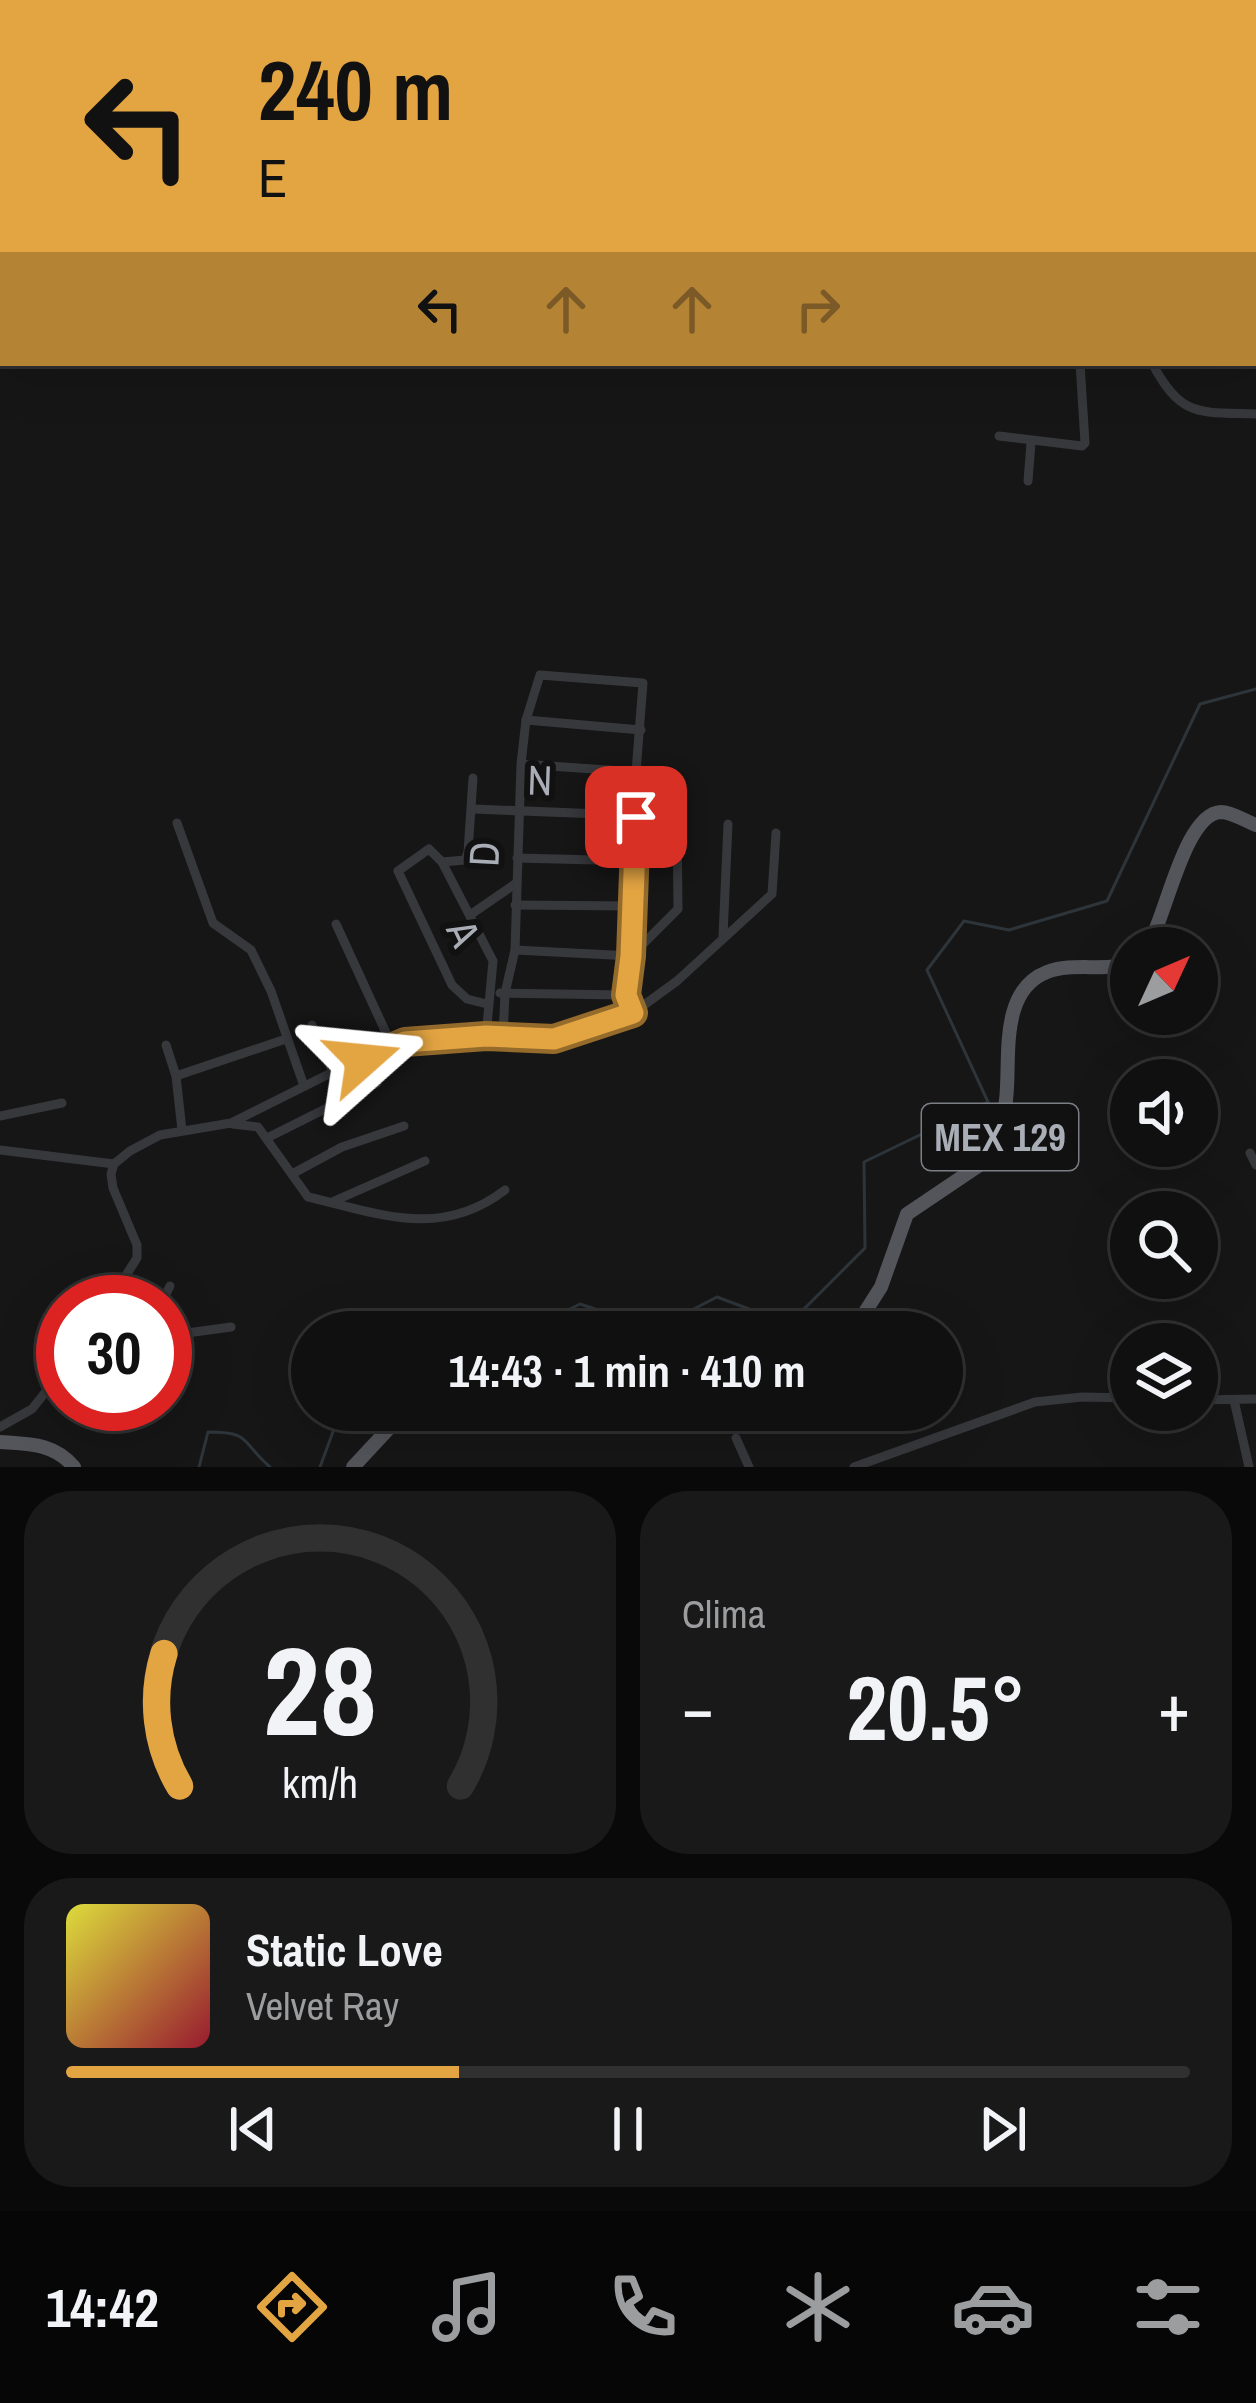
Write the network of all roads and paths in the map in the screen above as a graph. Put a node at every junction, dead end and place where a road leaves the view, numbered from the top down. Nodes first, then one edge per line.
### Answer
1 (1080, 366) edge
2 (1154, 366) edge
3 (1256, 414) edge
4 (999, 436) dead end
5 (1031, 443) junction
6 (1028, 481) dead end
7 (526, 720) junction
8 (641, 730) junction
9 (521, 764) junction
10 (473, 778) dead end
11 (473, 809) junction
12 (519, 812) junction
13 (636, 817) junction
14 (177, 823) dead end
15 (728, 824) dead end
16 (1256, 825) edge
17 (776, 833) dead end
18 (517, 858) junction
19 (635, 861) junction
20 (442, 862) junction
21 (515, 884) junction
22 (515, 905) junction
23 (633, 906) junction
24 (470, 916) junction
25 (336, 924) dead end
26 (1160, 927) edge
27 (723, 936) junction
28 (514, 950) junction
29 (631, 956) junction
30 (1110, 969) edge
31 (489, 991) junction
32 (505, 993) junction
33 (626, 995) junction
34 (488, 1004) junction
35 (633, 1013) junction
36 (313, 1025) dead end
37 (486, 1036) junction
38 (503, 1037) junction
39 (286, 1040) junction
40 (166, 1045) dead end
41 (393, 1048) junction
42 (334, 1072) junction
43 (176, 1076) junction
44 (377, 1083) dead end
45 (304, 1086) junction
46 (62, 1103) dead end
47 (0, 1116) edge
48 (231, 1124) junction
49 (404, 1126) dead end
50 (182, 1130) junction
51 (267, 1138) junction
52 (0, 1150) edge
53 (1250, 1153) dead end
54 (425, 1161) dead end
55 (114, 1164) junction
56 (1256, 1165) edge
57 (292, 1174) junction
58 (505, 1190) dead end
59 (332, 1202) junction
60 (127, 1275) edge
61 (865, 1311) edge
62 (231, 1327) dead end
63 (192, 1332) edge
64 (1110, 1398) edge
65 (1256, 1399) edge
66 (1218, 1400) edge
67 (1234, 1400) junction
68 (36, 1403) edge
69 (0, 1427) edge
70 (386, 1431) edge
71 (736, 1438) dead end
72 (0, 1442) edge
73 (74, 1467) edge
74 (353, 1467) edge
75 (748, 1467) edge
76 (854, 1467) edge
77 (1249, 1467) edge

1 - 5 street
2 - 3 street
4 - 5 street
5 - 6 street
7 - 8 street
7 - 8 street, D
7 - 9 street, D
8 - 9 street
9 - 12 street, D
10 - 11 street
11 - 12 street, N
11 - 20 street
12 - 13 street, N
12 - 18 street, D
13 - 19 street
13 - 29 street, N
14 - 39 street
15 - 27 street
16 - 26 main road
17 - 27 street
18 - 19 street
18 - 21 street, D
19 - 23 street
20 - 24 street
20 - 34 street, A
21 - 22 street, D
21 - 24 street
22 - 23 street
22 - 28 street, D
23 - 29 street
24 - 31 street
25 - 41 street
27 - 35 street
28 - 29 street
28 - 32 street, D
29 - 33 street
30 - 61 main road, MEX 129
31 - 32 street
31 - 34 street
32 - 33 street
32 - 38 street, D
33 - 35 street
34 - 37 street
35 - 38 street
36 - 42 street
37 - 38 street
37 - 41 street
39 - 43 street
39 - 45 street
40 - 43 street
41 - 42 street
42 - 45 street
43 - 50 street
44 - 51 street
45 - 48 street
46 - 47 street
48 - 50 street
48 - 51 street
49 - 57 street
50 - 55 street
51 - 57 street
52 - 55 street
53 - 56 street
54 - 59 street
55 - 60 street
57 - 59 street
58 - 59 street
62 - 63 street
64 - 76 street
65 - 67 street
66 - 67 street
67 - 77 street
68 - 69 street
70 - 74 main road
71 - 75 street
72 - 73 main road

